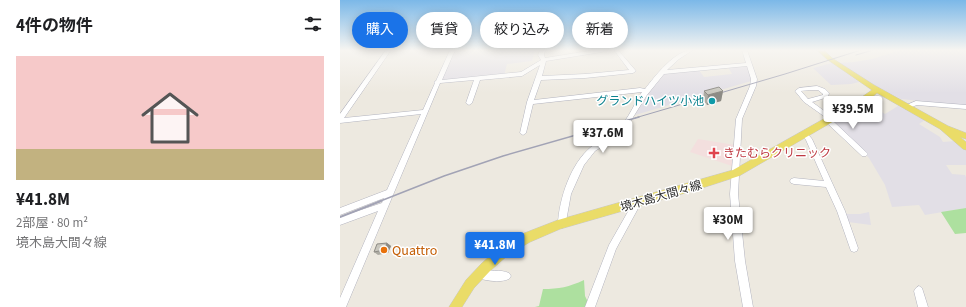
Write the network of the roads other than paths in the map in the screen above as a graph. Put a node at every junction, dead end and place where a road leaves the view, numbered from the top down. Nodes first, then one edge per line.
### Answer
1 (378, 64) edge
2 (446, 64) edge
3 (538, 64) edge
4 (543, 64) edge
5 (627, 64) edge
6 (671, 64) edge
7 (746, 64) edge
8 (750, 64) edge
9 (838, 64) edge
10 (664, 72) junction
11 (538, 78) junction
12 (477, 79) junction
13 (438, 82) junction
14 (877, 90) junction
15 (647, 91) junction
16 (807, 101) dead end
17 (530, 102) junction
18 (469, 103) dead end
19 (906, 107) junction
20 (966, 107) edge
21 (425, 112) junction
22 (340, 120) edge
23 (830, 120) junction
24 (943, 126) junction
25 (523, 132) dead end
26 (805, 135) junction
27 (966, 136) edge
28 (966, 147) edge
29 (864, 154) dead end
30 (736, 173) junction
31 (794, 181) dead end
32 (829, 184) junction
33 (389, 193) junction
34 (637, 203) junction
35 (384, 206) junction
36 (340, 212) edge
37 (340, 221) edge
38 (562, 224) junction
39 (854, 248) dead end
40 (479, 274) junction
41 (506, 276) dead end
42 (919, 291) dead end
43 (340, 307) edge
44 (455, 307) edge
45 (590, 307) edge
46 (748, 307) edge
47 (923, 307) edge

1 - 22 street
2 - 13 street
3 - 12 street
4 - 11 street
5 - 11 street
6 - 10 street
7 - 10 street
8 - 30 street
9 - 14 main road
10 - 15 street
11 - 17 street
12 - 13 street
12 - 18 street
13 - 21 street
14 - 19 main road
14 - 23 main road, 境木島大間々線
15 - 17 street
15 - 38 street
16 - 23 street
17 - 25 street
19 - 20 street
19 - 24 main road
21 - 22 street
21 - 33 street
23 - 26 main road, 境木島大間々線
23 - 29 street
24 - 27 main road
24 - 28 main road
26 - 30 main road, 境木島大間々線
26 - 32 street
30 - 34 main road, 境木島大間々線
30 - 46 street
31 - 32 street
32 - 39 street
33 - 35 street
33 - 36 street
34 - 38 main road, 境木島大間々線
34 - 45 street
35 - 37 street
35 - 43 street
38 - 40 main road, 境木島大間々線
40 - 41 street
40 - 44 main road, 境木島大間々線
42 - 47 street

